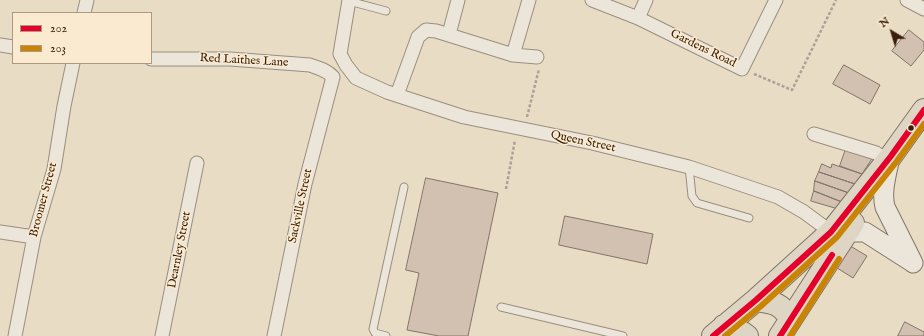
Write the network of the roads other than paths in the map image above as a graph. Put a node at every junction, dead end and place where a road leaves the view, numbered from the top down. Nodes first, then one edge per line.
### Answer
1 (87, 0) edge
2 (458, 0) edge
3 (529, 0) edge
4 (592, 0) edge
5 (646, 0) edge
6 (776, 0) edge
7 (907, 0) edge
8 (349, 1) edge
9 (924, 10) edge
10 (386, 11) dead end
11 (84, 12) edge
12 (638, 18) junction
13 (449, 34) junction
14 (0, 45) edge
15 (12, 48) edge
16 (513, 55) junction
17 (537, 57) road end
18 (152, 59) edge
19 (74, 64) edge
20 (333, 77) joint
21 (397, 95) junction
22 (924, 110) edge
23 (814, 134) dead end
24 (889, 158) junction
25 (197, 163) dead end
26 (689, 167) junction
27 (404, 187) dead end
28 (749, 218) dead end
29 (0, 232) edge
30 (839, 232) junction
31 (34, 237) junction
32 (919, 265) edge
33 (756, 300) junction
34 (501, 307) dead end
35 (785, 328) edge
36 (719, 331) edge
37 (15, 336) edge
38 (162, 336) edge
39 (274, 336) edge
40 (386, 336) edge
41 (623, 336) edge
42 (747, 336) edge

1 - 11 street
2 - 13 street
3 - 16 street
4 - 12 street, Gardens Road
5 - 12 street
6 - 12 street, Gardens Road
7 - 9 street
8 - 10 lane
8 - 21 street, Queen Street
13 - 16 street
13 - 21 street
14 - 15 street
16 - 17 street
18 - 20 street, Red Laithes Lane
19 - 31 street, Broomer Street
20 - 39 street, Sackville Street
21 - 26 street, Queen Street
22 - 24 highway
23 - 24 street
24 - 30 highway
24 - 32 street
25 - 38 street, Dearnley Street
26 - 28 lane
26 - 30 street, Queen Street
27 - 40 lane
29 - 31 street
30 - 32 street
30 - 33 highway
30 - 35 highway
31 - 37 street, Broomer Street
33 - 35 highway
33 - 36 highway
34 - 41 lane
36 - 42 highway

